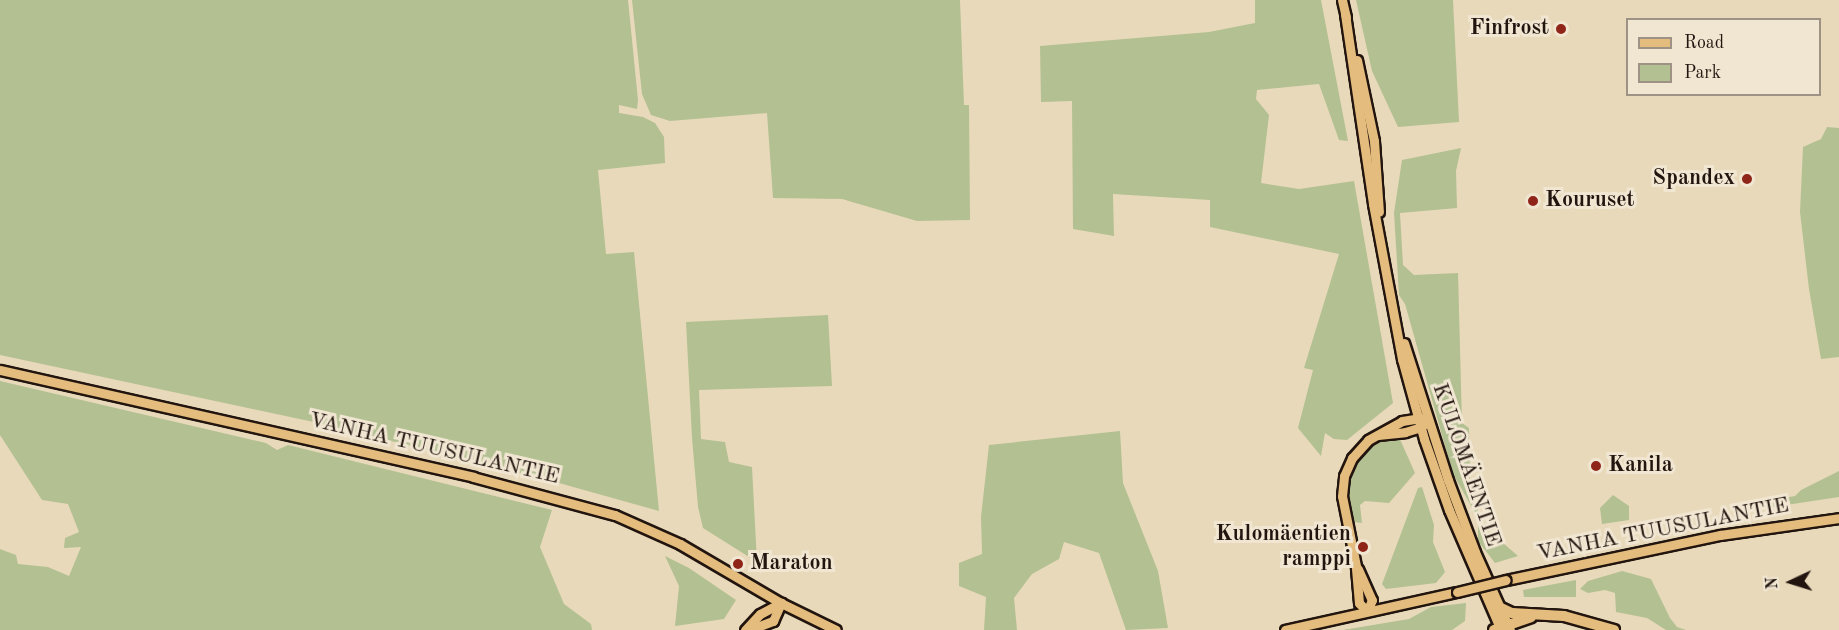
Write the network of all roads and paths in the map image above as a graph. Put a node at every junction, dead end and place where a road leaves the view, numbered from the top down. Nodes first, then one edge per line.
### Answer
1 (1342, 0) edge
2 (1393, 310) junction
3 (0, 370) edge
4 (1418, 417) junction
5 (1424, 423) junction
6 (1376, 435) junction
7 (1839, 518) edge
8 (782, 603) junction
9 (1499, 607) junction
10 (1367, 611) junction
11 (1538, 615) junction
12 (1502, 628) edge
13 (747, 630) edge
14 (836, 630) edge
15 (1285, 630) edge
16 (1614, 630) edge

1 - 2 main road, KULOMÄENTIE
2 - 4 main road, KULOMÄENTIE
2 - 5 main road, KULOMÄENTIE
3 - 8 main road, VANHA TUUSULANTIE
4 - 5 main road
4 - 6 main road
5 - 6 main road
5 - 9 main road, KULOMÄENTIE
5 - 12 main road, KULOMÄENTIE
6 - 10 main road
7 - 10 main road, VANHA TUUSULANTIE, bridge
8 - 13 main road
8 - 14 main road, VANHA TUUSULANTIE
9 - 11 highway
9 - 12 main road, KULOMÄENTIE
10 - 15 main road, VANHA TUUSULANTIE
11 - 12 highway
11 - 16 highway

